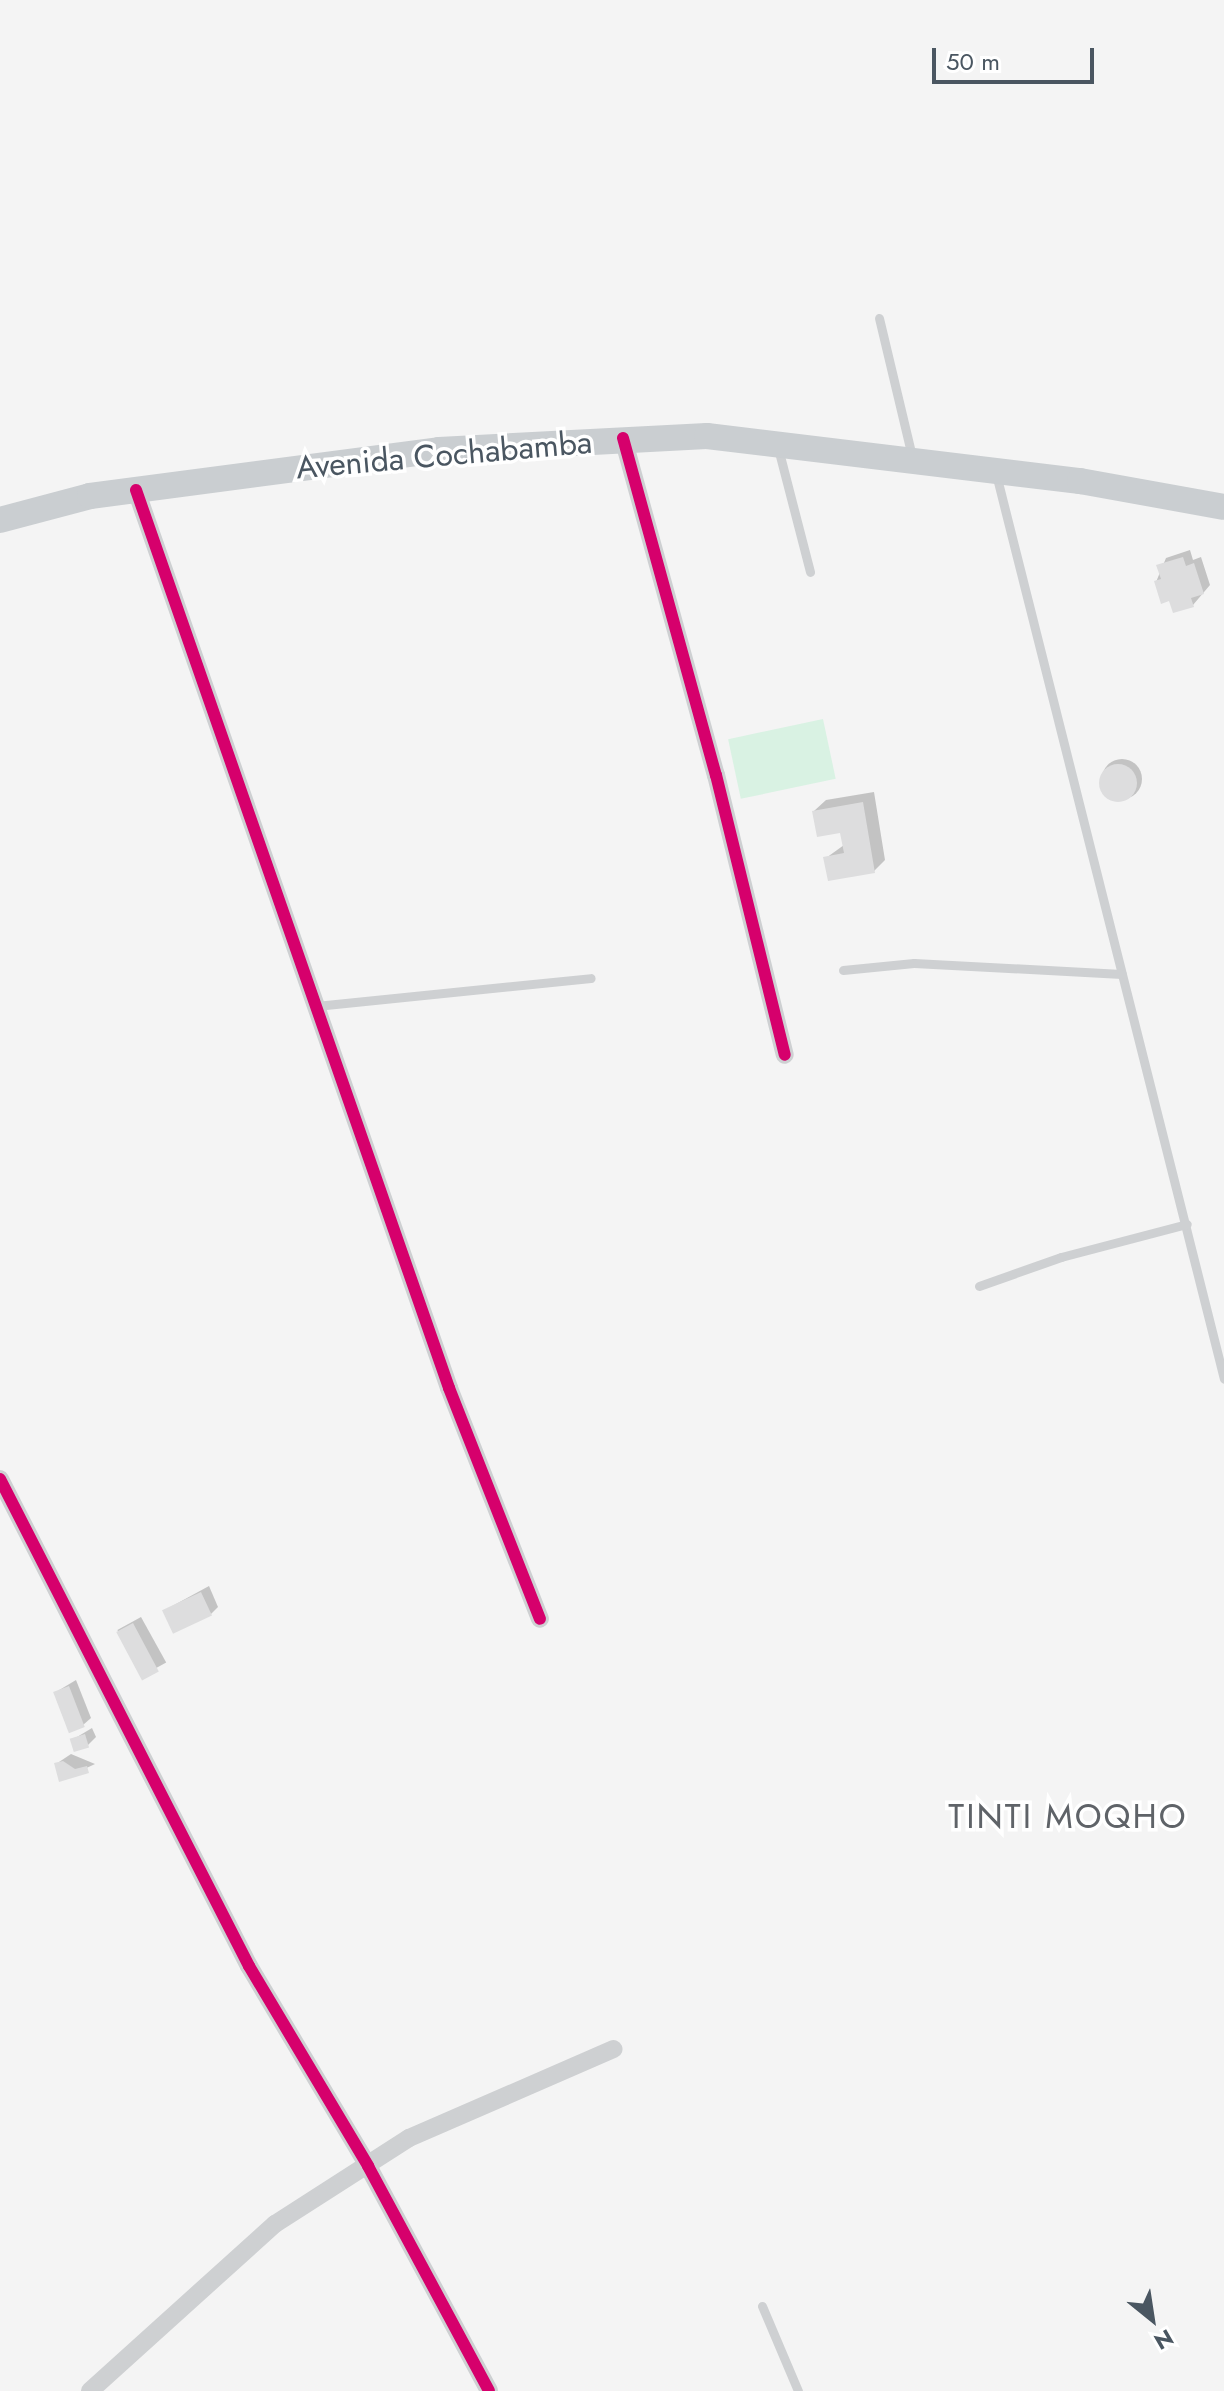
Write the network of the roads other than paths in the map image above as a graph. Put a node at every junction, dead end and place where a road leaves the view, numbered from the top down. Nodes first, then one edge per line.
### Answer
1 (879, 318) dead end
2 (623, 438) junction
3 (777, 445) junction
4 (913, 461) junction
5 (996, 474) junction
6 (136, 490) junction
7 (1224, 507) edge
8 (0, 520) edge
9 (810, 572) dead end
10 (843, 970) dead end
11 (1122, 974) junction
12 (591, 978) dead end
13 (314, 1006) junction
14 (785, 1055) dead end
15 (1187, 1224) junction
16 (979, 1286) dead end
17 (1224, 1379) edge
18 (0, 1479) edge
19 (540, 1619) dead end
20 (614, 2049) dead end
21 (368, 2166) junction
22 (762, 2306) dead end
23 (90, 2391) edge
24 (489, 2391) edge
25 (798, 2391) edge

1 - 4 lane
2 - 3 main road, Avenida Cochabamba
2 - 6 main road, Avenida Cochabamba
2 - 14 street
3 - 4 main road, Avenida Cochabamba
3 - 9 lane
4 - 5 main road, Avenida Cochabamba
5 - 7 main road, Avenida Cochabamba
5 - 11 lane
6 - 8 main road, Avenida Cochabamba
6 - 13 street
10 - 11 lane
11 - 15 lane
12 - 13 lane
13 - 19 street
15 - 16 lane
15 - 17 lane
18 - 21 street
20 - 21 street
21 - 23 street
21 - 24 street
22 - 25 lane

